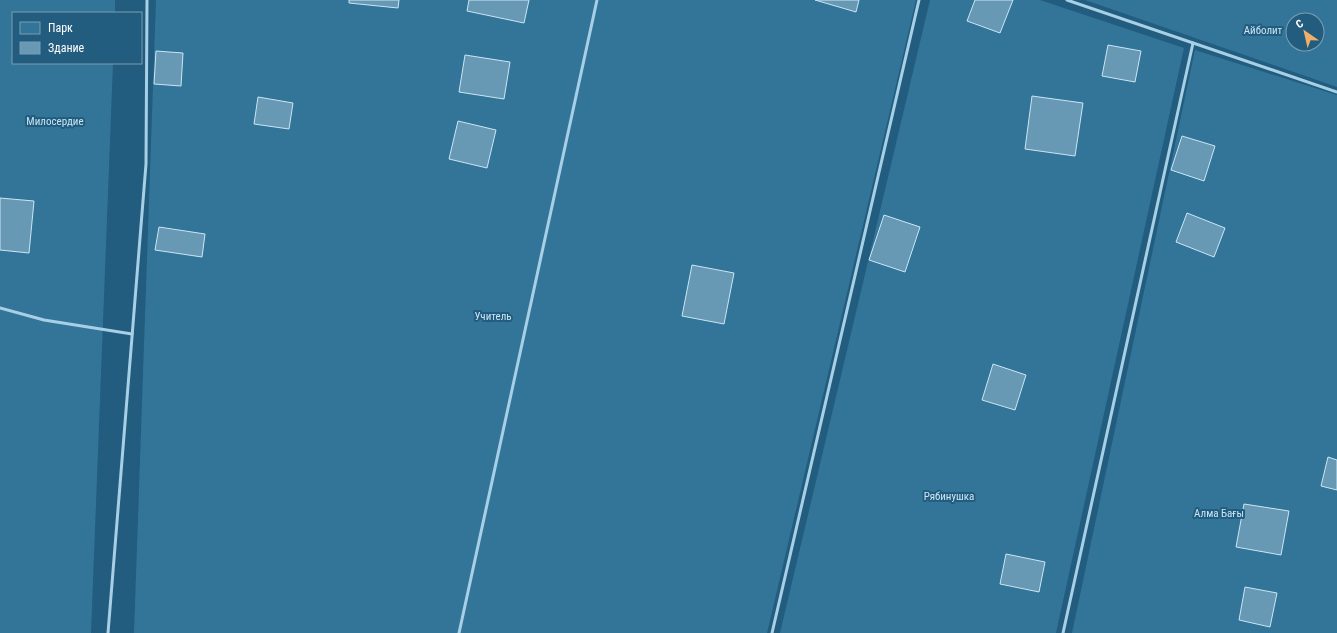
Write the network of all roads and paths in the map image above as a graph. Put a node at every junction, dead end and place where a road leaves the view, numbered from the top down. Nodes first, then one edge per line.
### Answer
1 (147, 0) edge
2 (597, 0) edge
3 (919, 0) edge
4 (1067, 0) edge
5 (1193, 43) junction
6 (1337, 92) edge
7 (0, 308) edge
8 (132, 334) junction
9 (108, 633) edge
10 (459, 633) edge
11 (772, 633) edge
12 (1063, 633) edge

1 - 8 lane
2 - 10 lane
3 - 11 lane
4 - 5 lane
5 - 6 lane
5 - 12 lane
7 - 8 lane
8 - 9 lane

